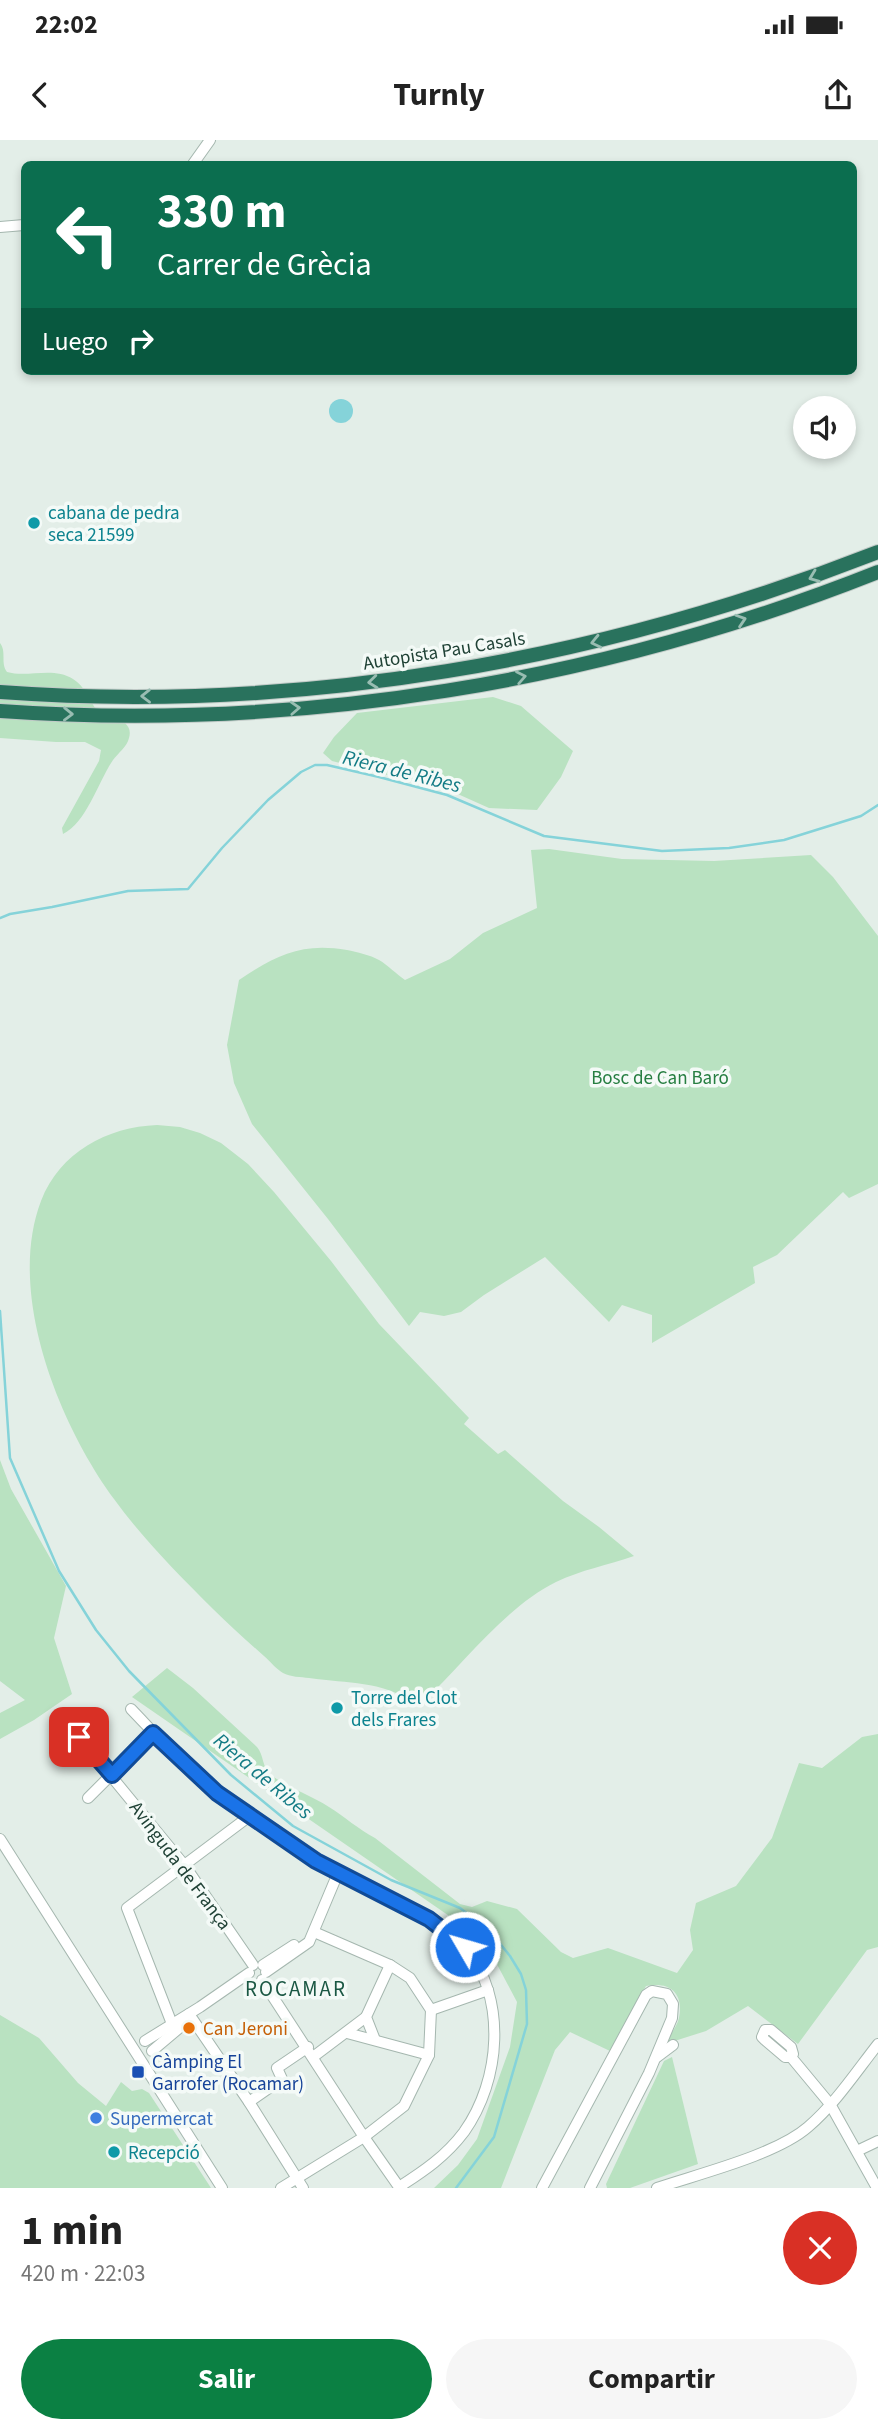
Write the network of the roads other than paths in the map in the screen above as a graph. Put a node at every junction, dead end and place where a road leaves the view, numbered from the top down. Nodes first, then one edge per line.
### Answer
1 (210, 140) edge
2 (195, 161) edge
3 (21, 225) edge
4 (0, 227) edge
5 (878, 552) edge
6 (878, 572) edge
7 (0, 692) edge
8 (0, 711) edge
9 (131, 1709) dead end
10 (153, 1733) junction
11 (79, 1737) dead end
12 (112, 1775) junction
13 (88, 1798) dead end
14 (251, 1815) junction
15 (0, 1839) edge
16 (186, 1866) junction
17 (338, 1872) junction
18 (314, 1932) junction
19 (390, 1965) junction
20 (258, 1972) junction
21 (488, 1990) junction
22 (431, 2010) junction
23 (190, 2016) junction
24 (366, 2017) junction
25 (172, 2024) junction
26 (347, 2033) junction
27 (128, 2040) junction
28 (375, 2040) junction
29 (145, 2041) junction
30 (878, 2044) edge
31 (673, 2045) dead end
32 (152, 2051) junction
33 (311, 2052) junction
34 (429, 2055) junction
35 (791, 2057) dead end
36 (655, 2059) junction
37 (147, 2067) junction
38 (249, 2102) junction
39 (830, 2104) junction
40 (364, 2137) junction
41 (878, 2141) edge
42 (857, 2151) junction
43 (598, 2174) junction
44 (300, 2183) edge
45 (399, 2187) edge
46 (222, 2188) edge
47 (281, 2188) edge
48 (542, 2188) edge
49 (590, 2188) edge
50 (600, 2188) edge
51 (657, 2188) edge
52 (877, 2188) edge

1 - 2 street
3 - 4 street
5 -> 7 highway, Autopista Pau Casals
8 -> 6 highway, Autopista Pau Casals
9 - 10 street
10 - 12 street
10 - 14 street
11 - 12 street, Avinguda de França
12 - 13 street
12 - 16 street, Avinguda de França
14 - 16 street
14 - 17 street
15 - 27 street
16 - 20 street, Avinguda de França
16 - 25 street
17 - 18 street
17 - 21 street
18 - 19 street
18 - 20 street
19 - 22 street
19 - 24 street
20 - 23 street
20 - 33 street, Avinguda de França
21 - 22 street
21 - 45 street
22 - 34 street
23 - 25 street
23 - 32 street
23 - 38 street
24 - 26 street
24 - 28 street
25 - 29 street
26 - 28 street
26 - 33 street
27 - 29 street
27 - 37 street
28 - 34 street
29 - 32 street
30 - 39 street
31 - 36 street
32 - 37 street
33 - 38 street
33 - 40 street, Avinguda de França
34 - 40 street
35 - 39 street
36 - 43 street
36 - 48 street
37 - 46 street
38 - 44 street
39 - 42 street
39 - 51 street
40 - 44 street
40 - 45 street, Avinguda de França
41 - 42 street
42 - 52 street
43 - 49 street
43 - 50 street
44 - 47 street

